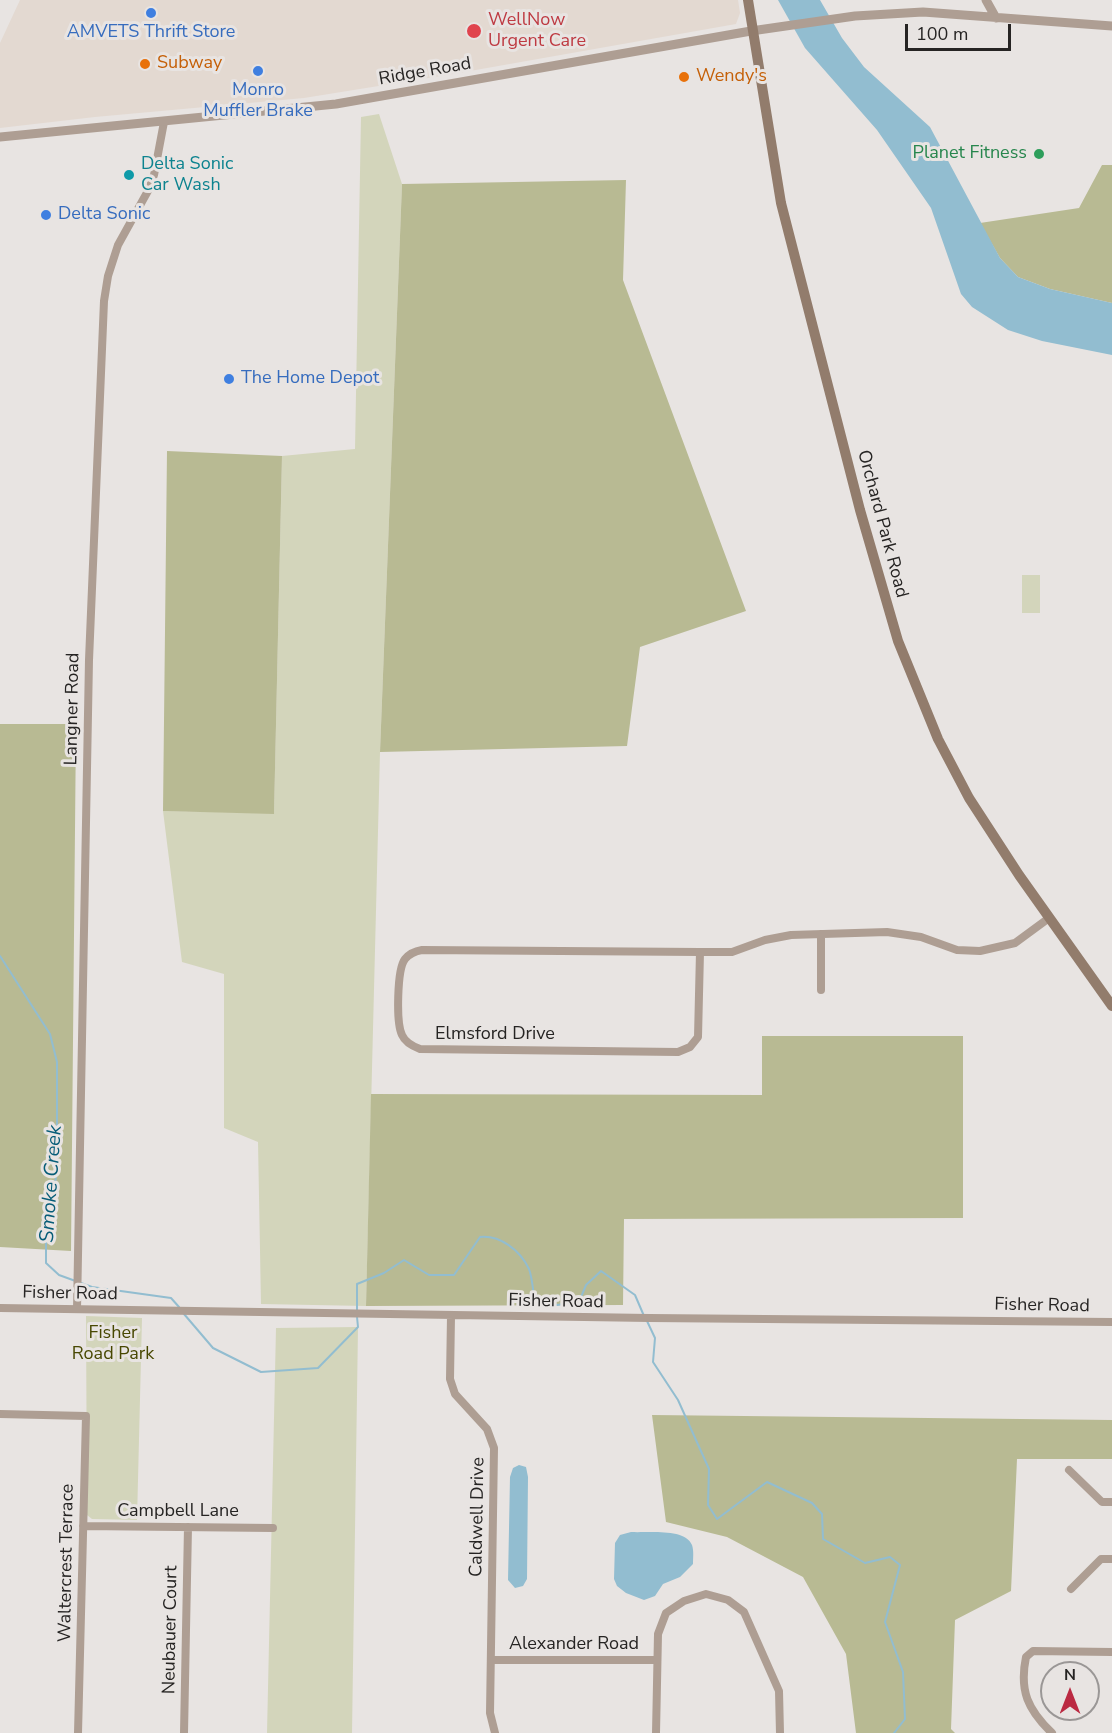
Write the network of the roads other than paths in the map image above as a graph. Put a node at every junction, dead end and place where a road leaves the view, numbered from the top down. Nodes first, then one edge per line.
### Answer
1 (748, 0) edge
2 (986, 0) edge
3 (996, 18) junction
4 (1112, 26) edge
5 (754, 31) junction
6 (164, 122) junction
7 (0, 137) edge
8 (1049, 918) junction
9 (821, 934) junction
10 (700, 952) junction
11 (821, 990) dead end
12 (1112, 1006) edge
13 (0, 1308) edge
14 (78, 1309) junction
15 (451, 1316) junction
16 (1112, 1322) edge
17 (0, 1414) edge
18 (1069, 1470) dead end
19 (1112, 1502) edge
20 (83, 1526) junction
21 (188, 1527) junction
22 (273, 1528) dead end
23 (1112, 1559) edge
24 (1071, 1589) dead end
25 (1112, 1652) edge
26 (492, 1660) junction
27 (657, 1660) junction
28 (78, 1733) edge
29 (184, 1733) edge
30 (495, 1733) edge
31 (656, 1733) edge
32 (780, 1733) edge
33 (1052, 1733) edge

1 - 5 main road, Orchard Park Road
2 - 3 street
3 - 4 street, Ridge Road
3 - 5 street, Ridge Road
5 - 6 street, Ridge Road
5 - 8 main road, Orchard Park Road
6 - 7 street, Ridge Road
6 - 14 street, Langner Road
8 - 9 street, Elmsford Drive
8 - 12 main road, Orchard Park Road
9 - 10 street, Elmsford Drive
9 - 11 street
10 - 10 street, Elmsford Drive
13 - 14 street, Fisher Road
14 - 15 street, Fisher Road
15 - 16 street, Fisher Road
15 - 26 street, Caldwell Drive
17 - 20 street, Waltercrest Terrace
18 - 19 street
20 - 21 street, Campbell Lane
20 - 28 street, Waltercrest Terrace
21 - 22 street, Campbell Lane
21 - 29 street, Neubauer Court
23 - 24 street
25 - 33 street
26 - 27 street, Alexander Road
26 - 30 street, Caldwell Drive
27 - 31 street
27 - 32 street

